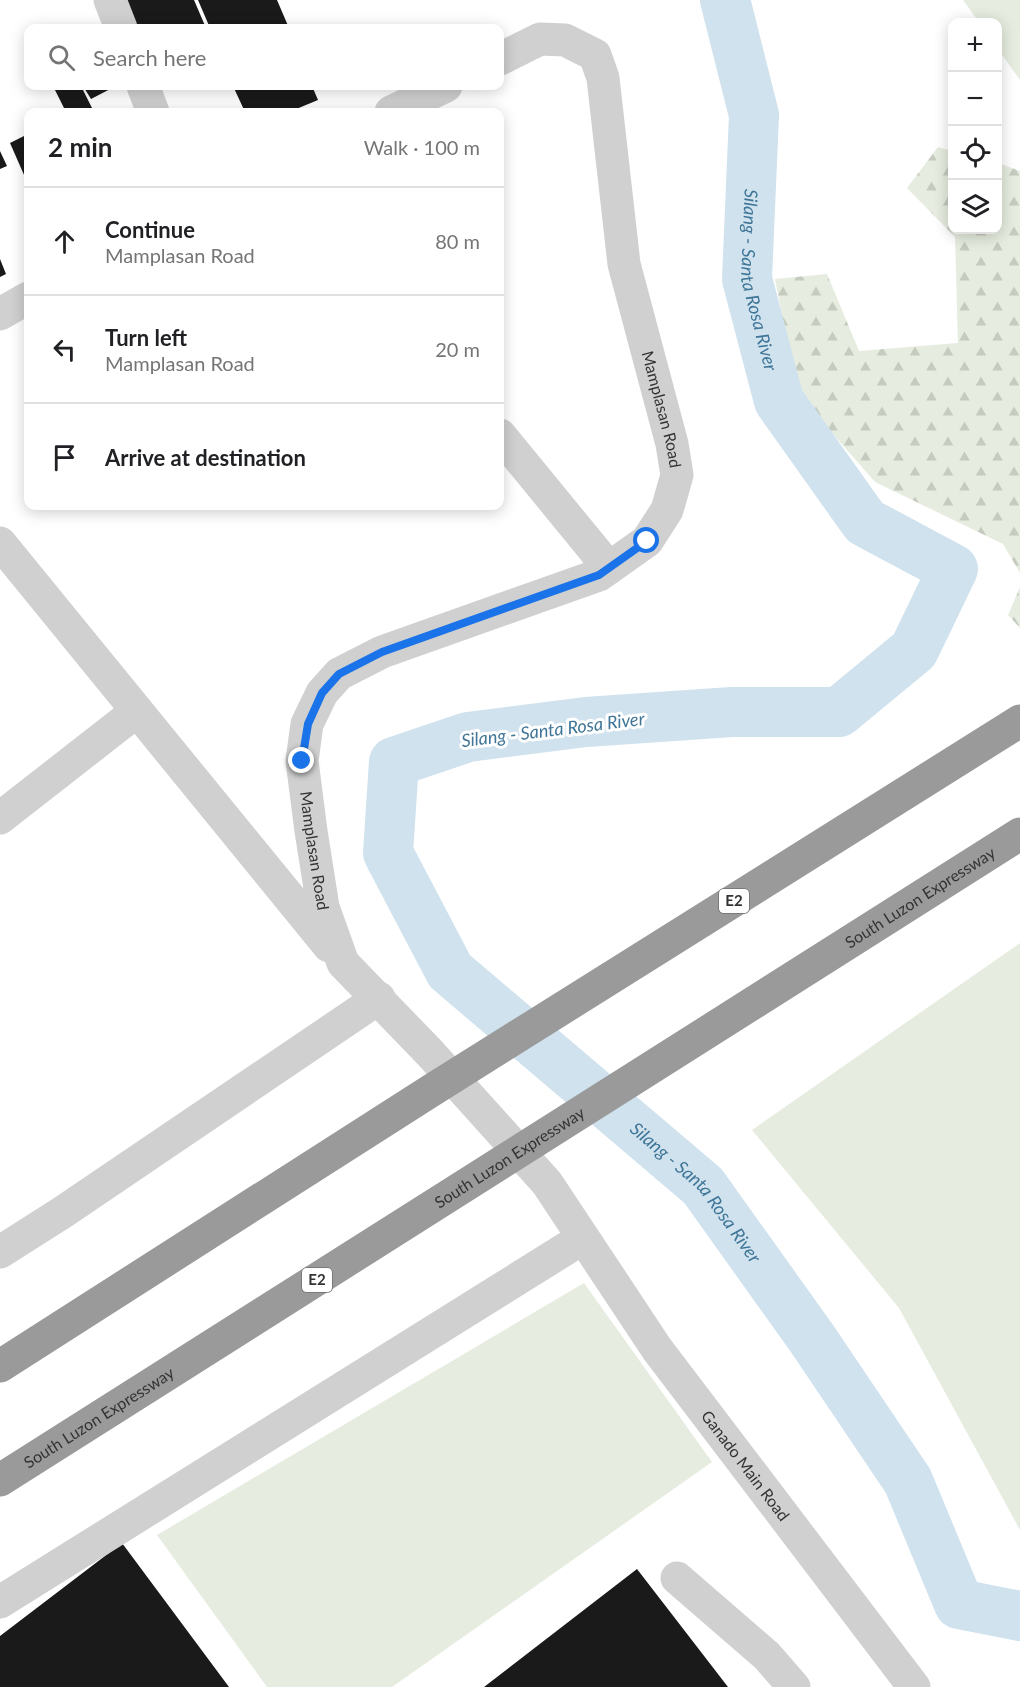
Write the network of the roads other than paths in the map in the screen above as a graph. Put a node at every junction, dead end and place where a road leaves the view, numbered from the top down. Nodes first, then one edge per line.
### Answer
1 (110, 0) edge
2 (119, 24) edge
3 (504, 57) edge
4 (145, 90) edge
5 (438, 90) edge
6 (151, 108) edge
7 (399, 108) edge
8 (24, 300) edge
9 (0, 314) edge
10 (504, 440) edge
11 (0, 543) edge
12 (609, 568) junction
13 (137, 711) junction
14 (1020, 721) edge
15 (0, 818) edge
16 (1020, 834) edge
17 (343, 963) junction
18 (379, 999) junction
19 (583, 1238) junction
20 (0, 1252) edge
21 (0, 1366) edge
22 (0, 1480) edge
23 (677, 1578) dead end
24 (0, 1602) edge
25 (794, 1687) edge
26 (914, 1687) edge

1 - 2 street
3 - 12 street, Mamplasan Road
4 - 6 street
5 - 7 street
8 - 9 street
10 - 12 street
11 - 13 street
12 - 17 street, Mamplasan Road
13 - 15 street
13 - 17 street
14 - 21 highway, E2
16 - 22 highway, South Luzon Expressway / E2
17 - 18 street, Mamplasan Road
18 - 19 street, Mamplasan Road
18 - 20 street
19 - 24 street
19 - 26 street, Ganado Main Road
23 - 25 street

